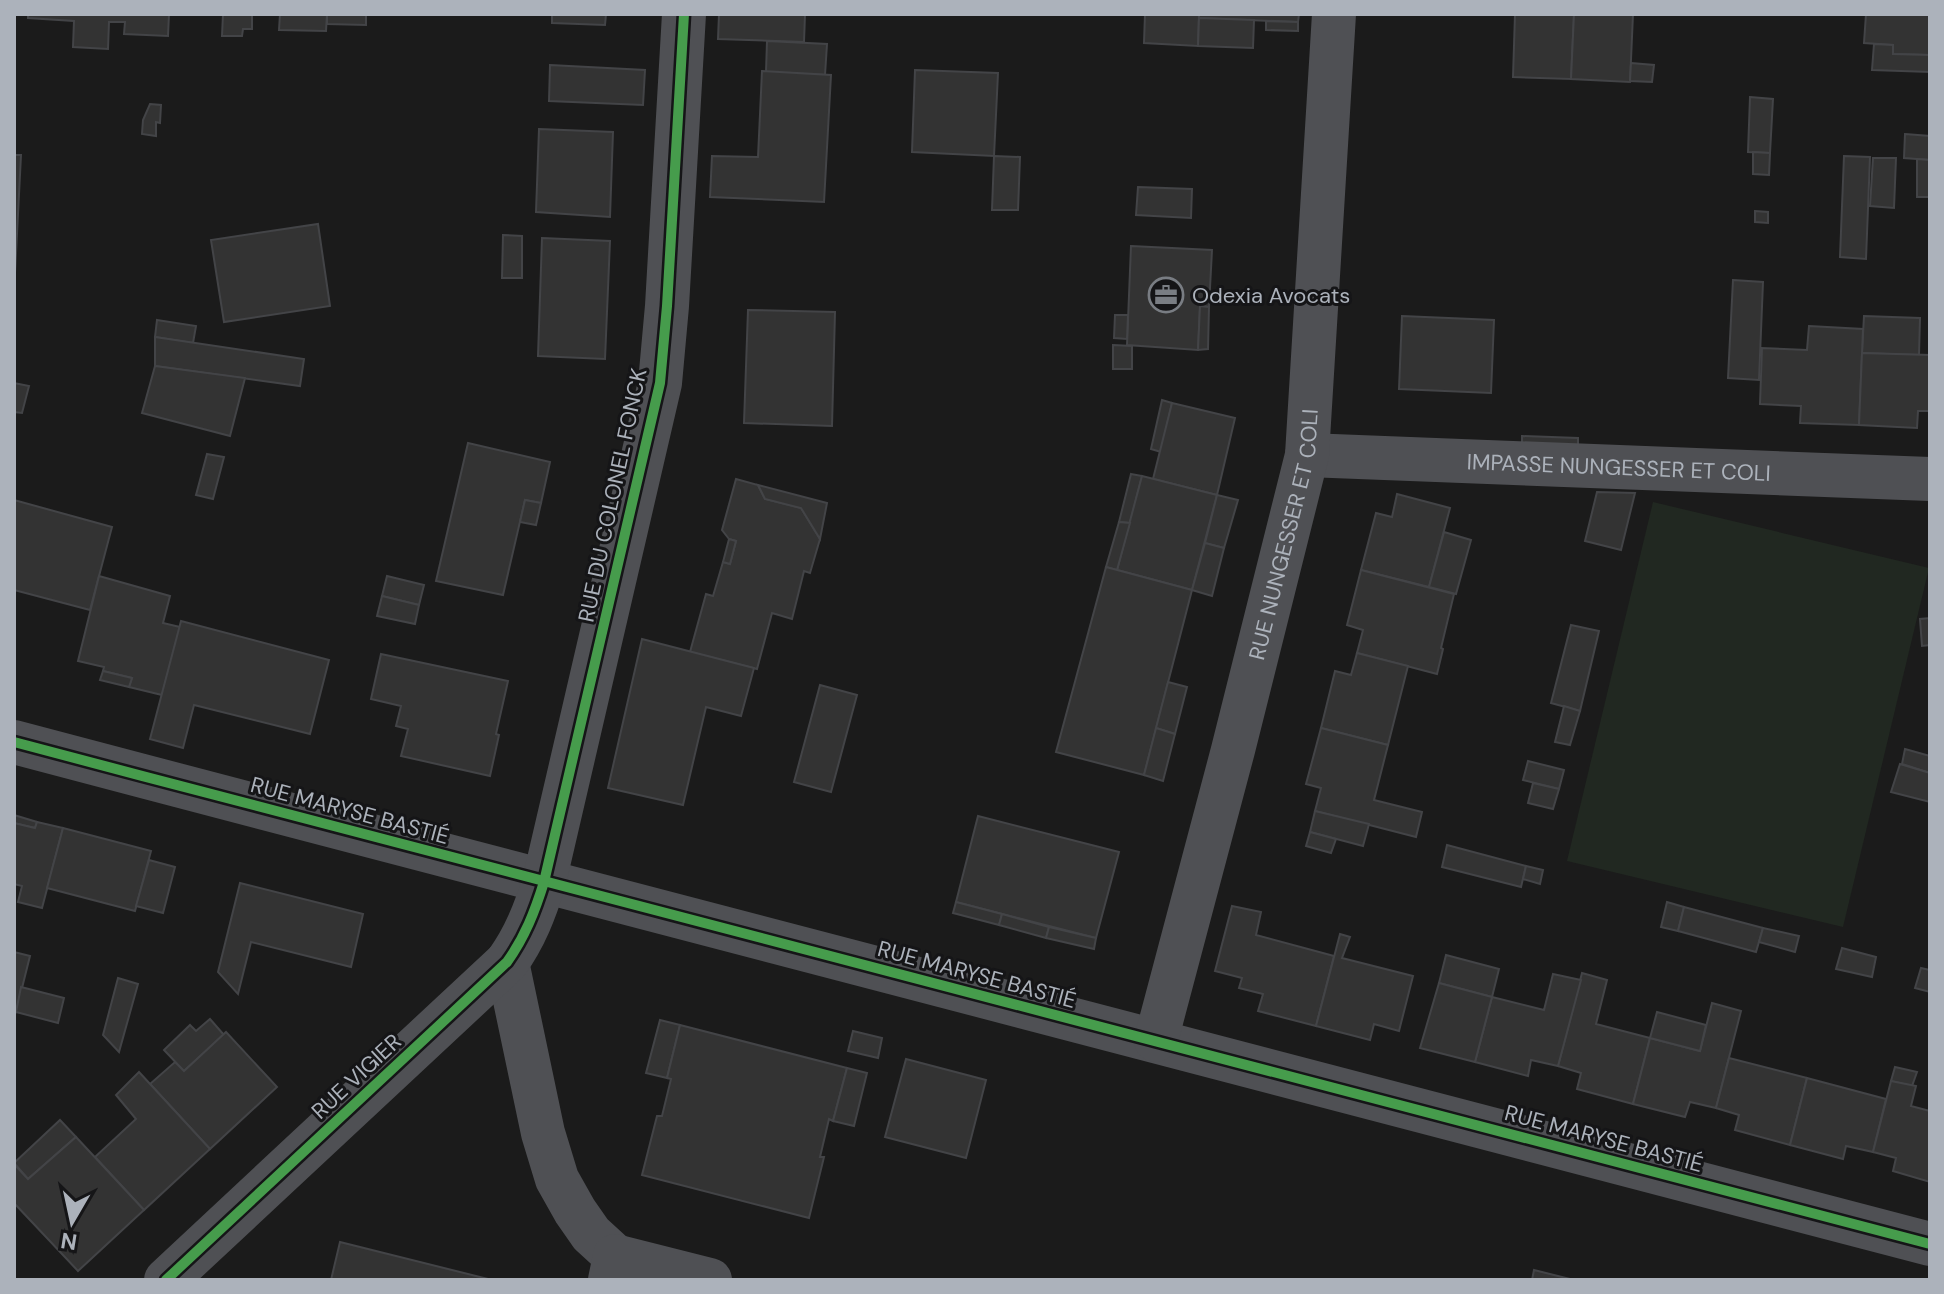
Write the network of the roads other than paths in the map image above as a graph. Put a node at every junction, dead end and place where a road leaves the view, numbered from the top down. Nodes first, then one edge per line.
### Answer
1 (684, 14) edge
2 (1334, 14) edge
3 (1307, 455) junction
4 (1930, 479) edge
5 (14, 742) edge
6 (544, 882) junction
7 (507, 962) junction
8 (1156, 1040) junction
9 (1930, 1244) edge
10 (613, 1268) edge
11 (166, 1280) edge
12 (710, 1280) edge

1 - 6 street, RUE DU COLONEL FONCK
2 - 3 street, RUE NUNGESSER ET COLI
3 - 4 street, IMPASSE NUNGESSER ET COLI
3 - 8 street, RUE NUNGESSER ET COLI
5 - 6 street, RUE MARYSE BASTIÉ
6 - 7 street, RUE VIGIER
6 - 8 street, RUE MARYSE BASTIÉ
7 - 10 street
7 - 11 street, RUE VIGIER
8 - 9 street, RUE MARYSE BASTIÉ
10 - 12 street

